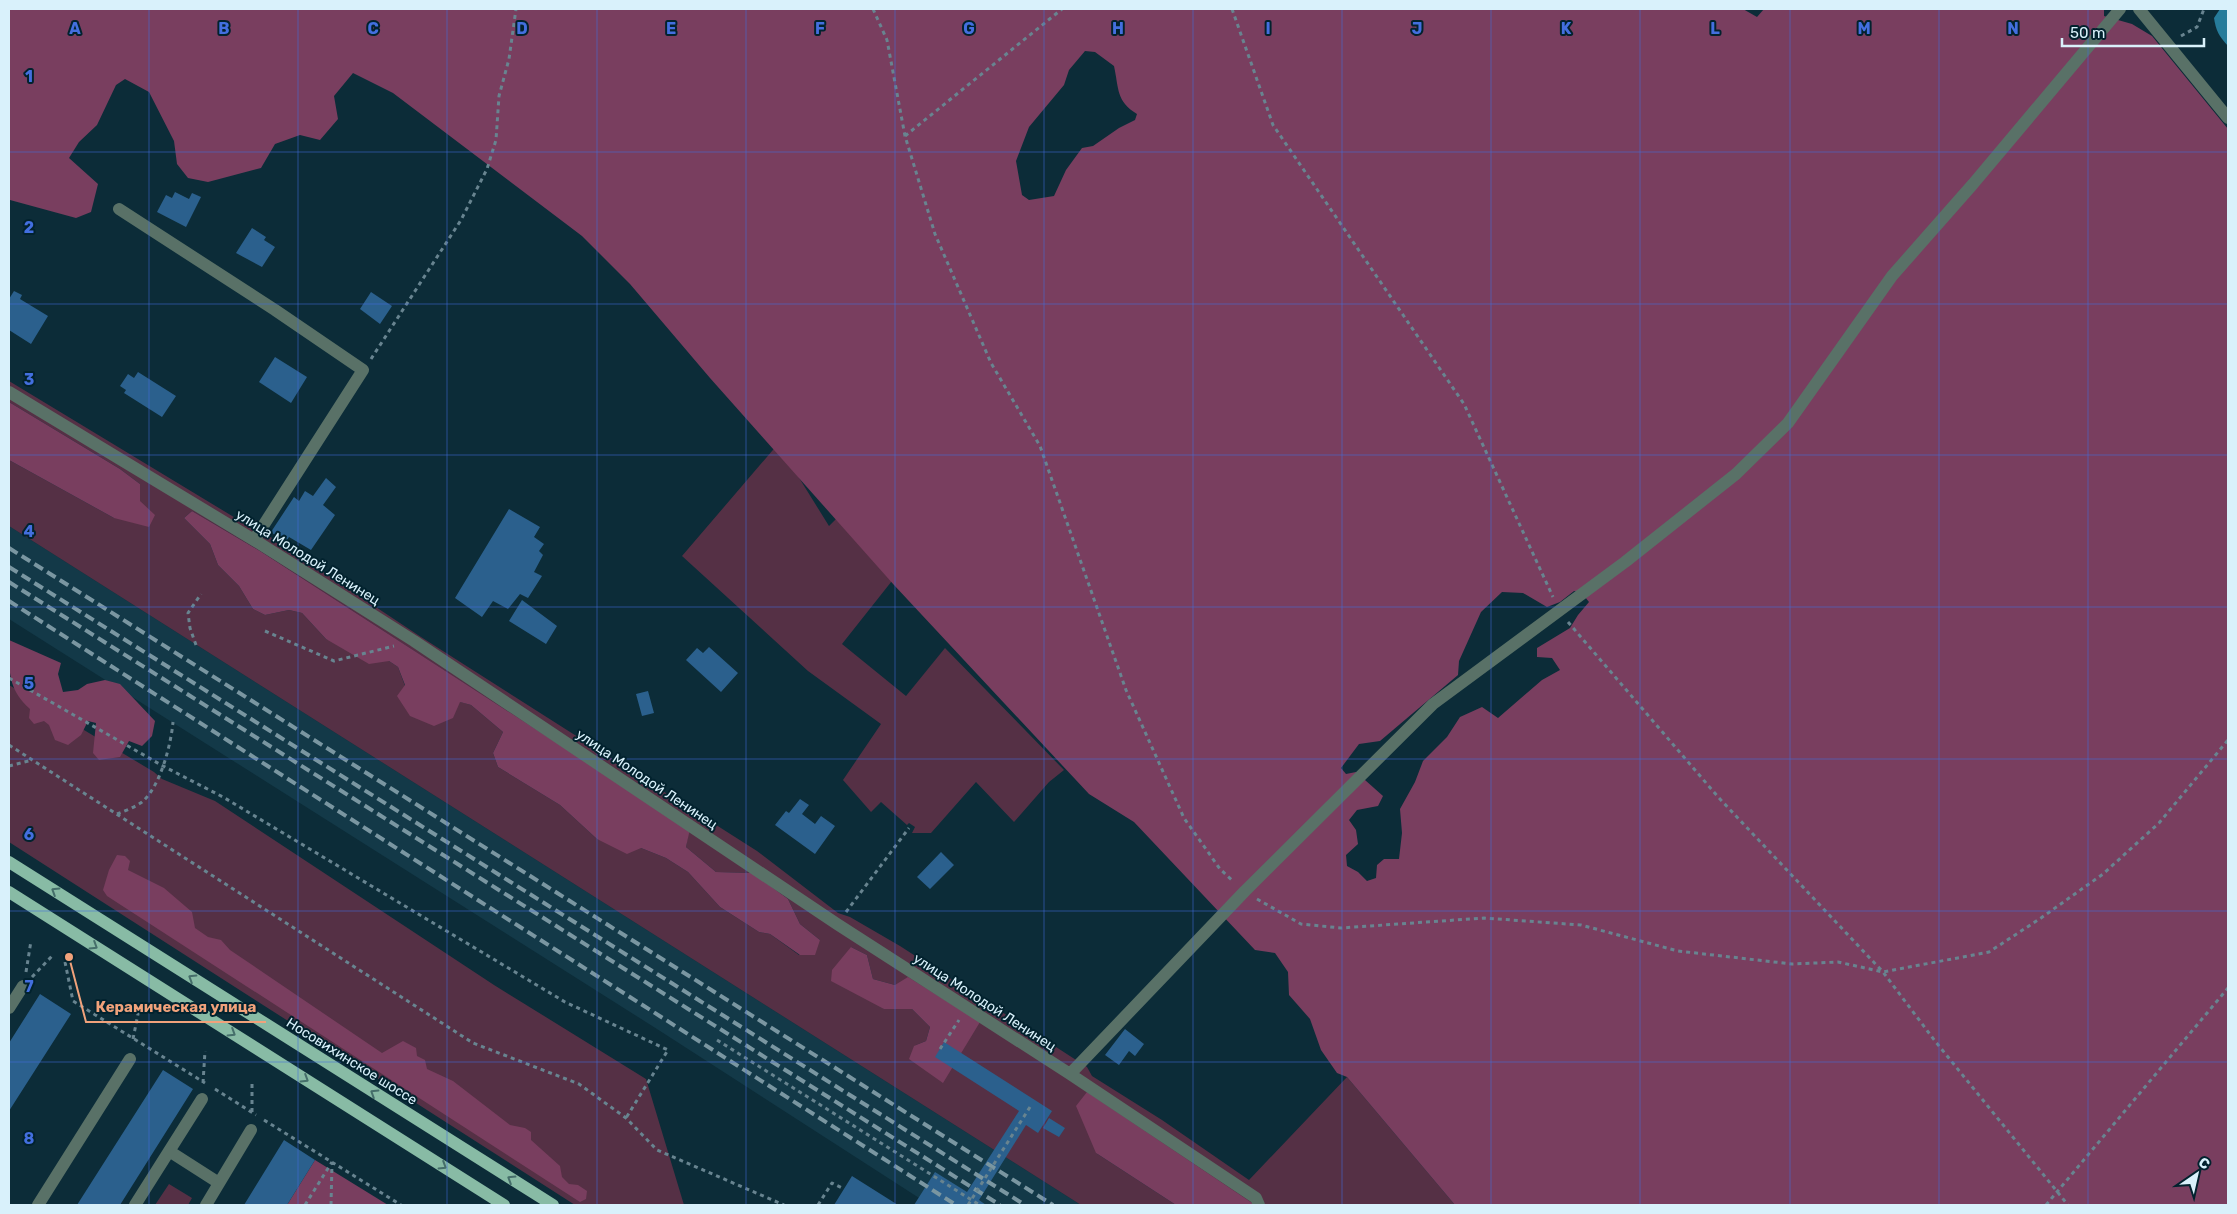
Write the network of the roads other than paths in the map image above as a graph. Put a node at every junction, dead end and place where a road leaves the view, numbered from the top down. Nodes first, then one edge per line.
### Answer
1 (2120, 9) edge
2 (2139, 9) edge
3 (2228, 118) edge
4 (119, 209) dead end
5 (9, 392) edge
6 (254, 540) junction
7 (9, 862) edge
8 (9, 892) edge
9 (23, 986) road end
10 (9, 1008) edge
11 (130, 1059) road end
12 (1070, 1074) junction
13 (202, 1099) road end
14 (252, 1130) road end
15 (169, 1151) junction
16 (219, 1183) junction
17 (38, 1205) edge
18 (135, 1205) edge
19 (206, 1205) edge
20 (504, 1205) edge
21 (552, 1205) edge
22 (1259, 1205) edge

1 - 12 street
2 - 3 street
4 - 6 street
5 - 6 street, улица Молодой Ленинец
6 - 12 street, улица Молодой Ленинец
21 -> 7 main road, Носовихинское шоссе
8 -> 20 main road
9 - 10 street
11 - 17 street
12 - 22 street, улица Молодой Ленинец
13 - 15 street
14 - 16 street
15 - 16 street
15 - 18 street
16 - 19 street

